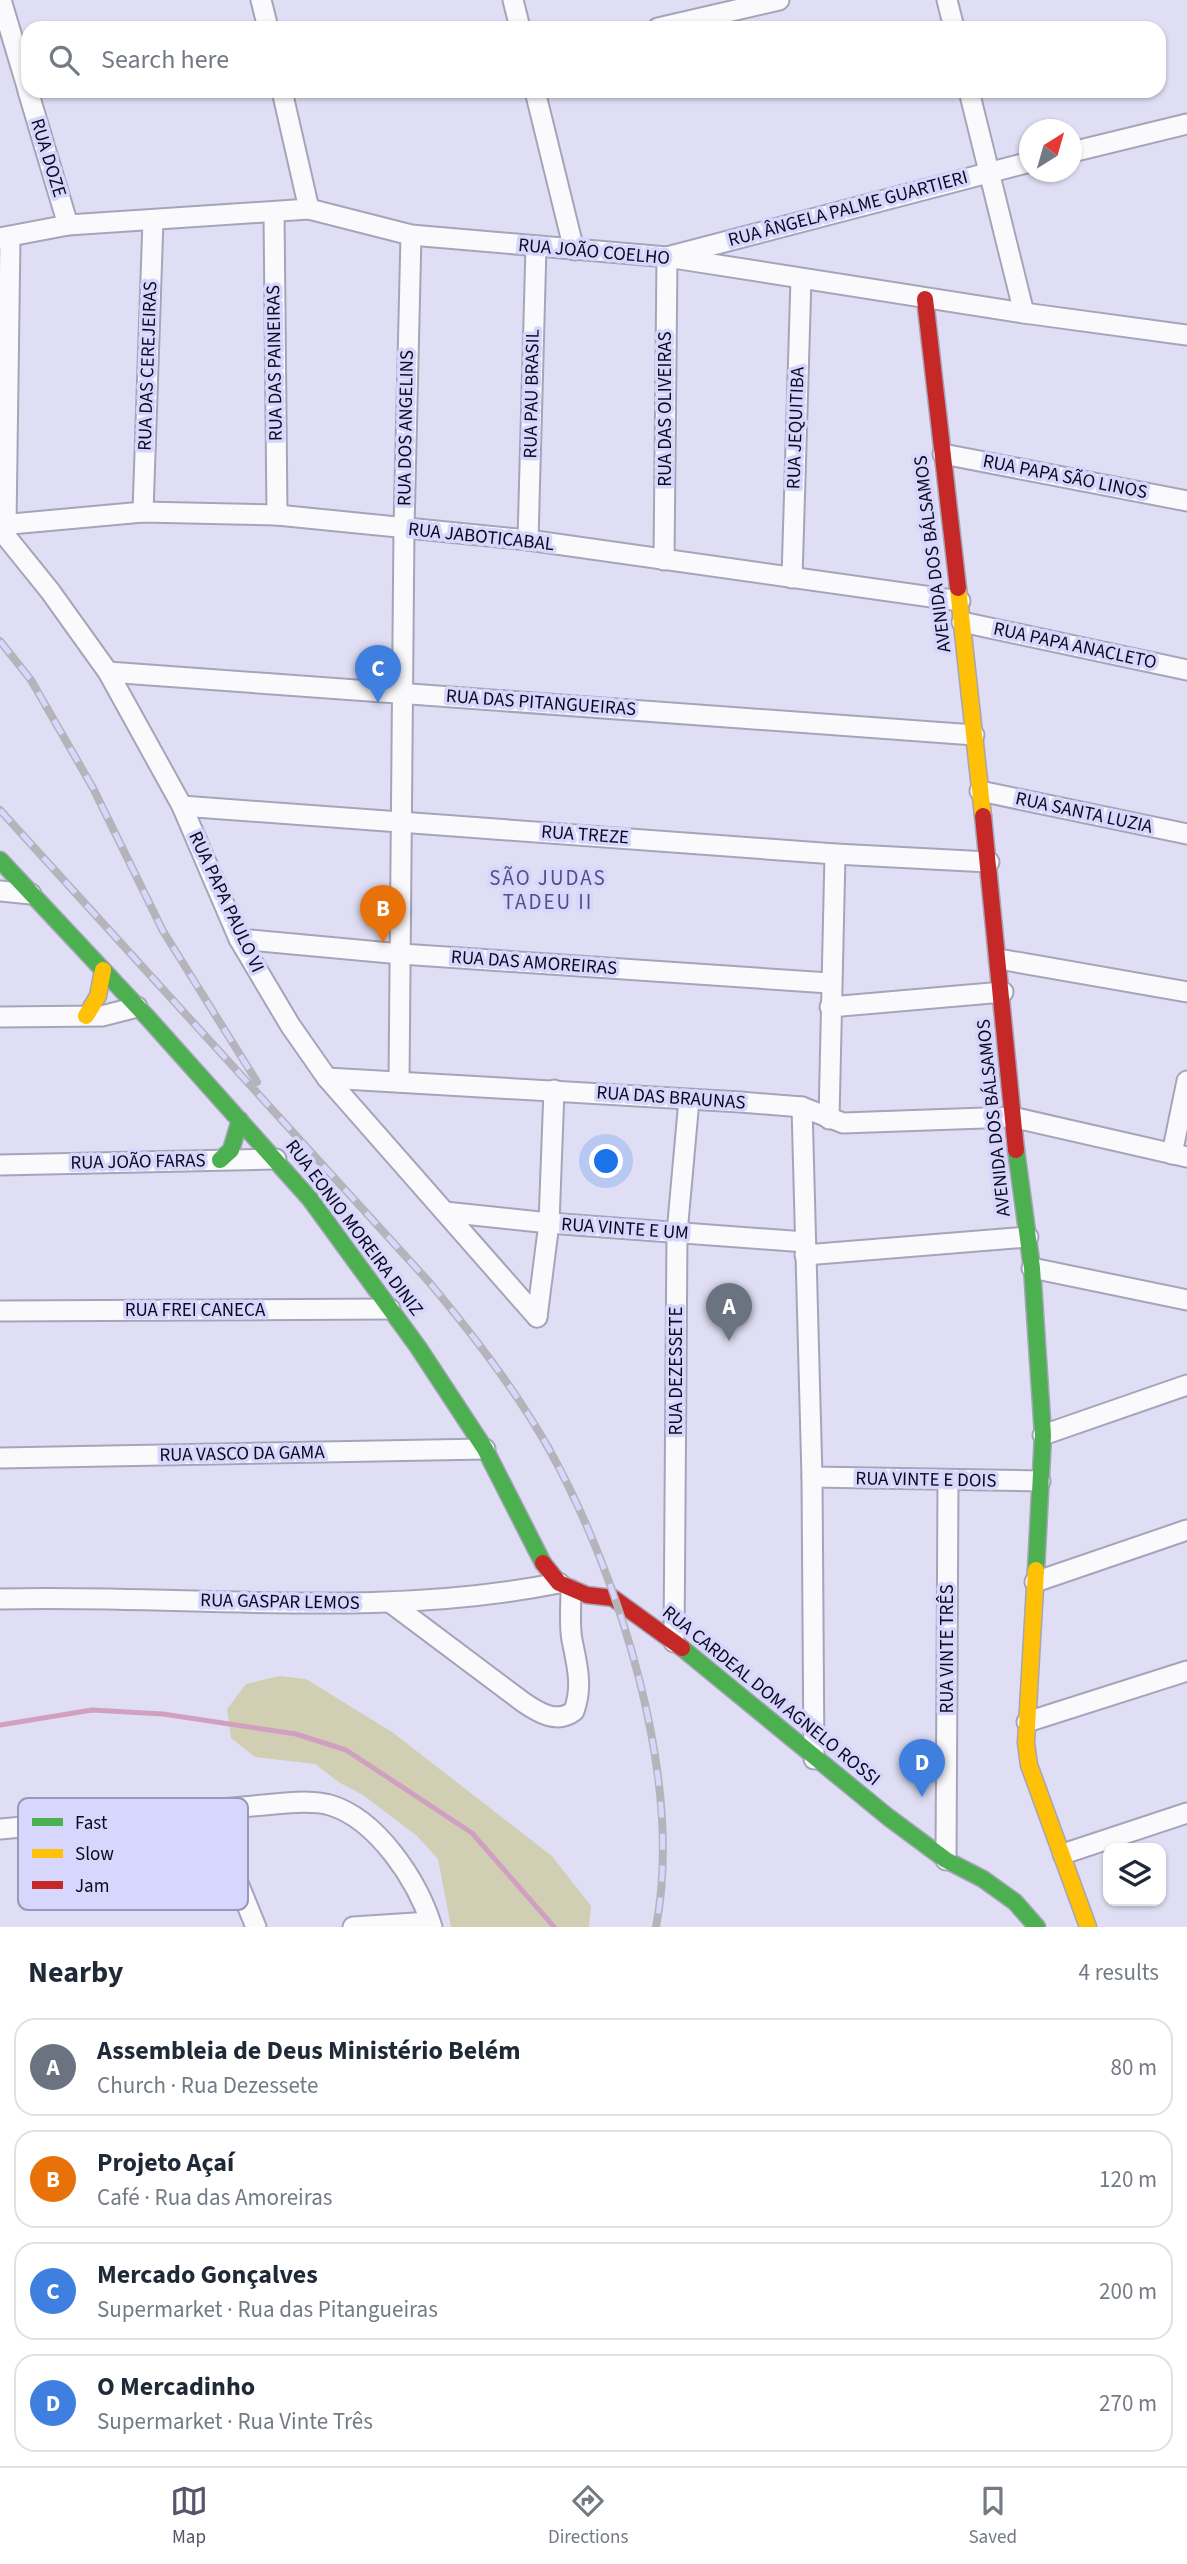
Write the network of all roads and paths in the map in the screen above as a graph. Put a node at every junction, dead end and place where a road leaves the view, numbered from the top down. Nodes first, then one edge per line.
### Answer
1 (1, 0) edge
2 (261, 0) edge
3 (513, 0) edge
4 (779, 0) edge
5 (947, 0) edge
6 (266, 21) edge
7 (518, 21) edge
8 (688, 21) edge
9 (952, 21) edge
10 (21, 67) edge
11 (30, 98) edge
12 (284, 98) edge
13 (537, 98) edge
14 (971, 98) edge
15 (1187, 124) edge
16 (1082, 150) edge
17 (1019, 165) edge
18 (989, 172) junction
19 (309, 209) junction
20 (274, 212) junction
21 (153, 220) junction
22 (68, 225) junction
23 (411, 235) junction
24 (5, 237) edge
25 (536, 247) junction
26 (574, 250) junction
27 (667, 257) junction
28 (801, 279) junction
29 (925, 299) junction
30 (1024, 313) junction
31 (1187, 335) edge
32 (943, 454) junction
33 (1187, 501) edge
34 (143, 512) junction
35 (277, 515) junction
36 (2, 526) edge
37 (404, 528) junction
38 (528, 540) junction
39 (664, 560) junction
40 (792, 578) junction
41 (960, 601) junction
42 (962, 622) junction
43 (1187, 670) edge
44 (108, 672) junction
45 (405, 693) junction
46 (974, 736) junction
47 (980, 791) junction
48 (182, 806) junction
49 (402, 820) junction
50 (1187, 834) edge
51 (835, 854) junction
52 (0, 860) edge
53 (989, 862) junction
54 (0, 891) edge
55 (31, 894) junction
56 (239, 939) junction
57 (401, 954) junction
58 (999, 959) junction
59 (103, 970) junction
60 (829, 983) junction
61 (1003, 992) junction
62 (1187, 992) edge
63 (137, 1007) junction
64 (830, 1007) junction
65 (86, 1016) junction
66 (0, 1017) edge
67 (327, 1078) junction
68 (1187, 1081) edge
69 (398, 1082) junction
70 (554, 1090) junction
71 (689, 1100) junction
72 (802, 1107) junction
73 (1012, 1117) junction
74 (829, 1119) junction
75 (240, 1120) junction
76 (1180, 1155) edge
77 (276, 1159) junction
78 (220, 1160) junction
79 (0, 1165) edge
80 (445, 1212) junction
81 (549, 1223) junction
82 (677, 1233) junction
83 (1028, 1237) junction
84 (805, 1248) junction
85 (1032, 1268) junction
86 (1187, 1300) edge
87 (390, 1309) junction
88 (0, 1311) edge
89 (1187, 1385) edge
90 (1043, 1435) junction
91 (485, 1449) junction
92 (0, 1458) edge
93 (812, 1477) junction
94 (948, 1481) junction
95 (1041, 1482) junction
96 (1187, 1530) edge
97 (1035, 1582) junction
98 (565, 1586) junction
99 (0, 1599) edge
100 (391, 1603) junction
101 (674, 1642) junction
102 (1187, 1671) edge
103 (1027, 1722) junction
104 (814, 1759) junction
105 (248, 1808) edge
106 (1187, 1813) edge
107 (18, 1828) edge
108 (0, 1829) edge
109 (1063, 1854) junction
110 (946, 1860) junction
111 (248, 1907) edge
112 (431, 1924) edge
113 (1086, 1926) edge
114 (256, 1927) edge
115 (353, 1927) edge
116 (1037, 1927) edge

1 - 10 street, RUA DOZE
2 - 6 street
3 - 7 street
4 - 8 street
5 - 9 street
11 - 22 street, RUA DOZE
12 - 19 street
13 - 26 street
14 - 18 street
15 - 16 street
17 - 18 street, RUA ÂNGELA PALME GUARTIERI
18 - 27 street, RUA ÂNGELA PALME GUARTIERI
18 - 30 street
19 - 20 street, RUA JOÃO COELHO
19 - 23 street, RUA JOÃO COELHO
20 - 21 street, RUA JOÃO COELHO
20 - 35 street, RUA DAS PAINEIRAS
21 - 22 street, RUA JOÃO COELHO
21 - 34 street, RUA DAS CEREJEIRAS
22 - 24 street, RUA JOÃO COELHO
23 - 25 street, RUA JOÃO COELHO
23 - 37 street, RUA DOS ANGELINS
24 - 36 street
25 - 26 street, RUA JOÃO COELHO
25 - 38 street, RUA PAU BRASIL
26 - 27 street, RUA JOÃO COELHO
27 - 28 street, RUA JOÃO COELHO
27 - 39 street, RUA DAS OLIVEIRAS
28 - 29 street, RUA JOÃO COELHO
28 - 40 street, RUA JEQUITIBA
29 - 30 street, RUA JOÃO COELHO
29 - 32 street, AVENIDA DOS BÁLSAMOS
30 - 31 street, RUA JOÃO COELHO
32 - 33 street, RUA PAPA SÃO LINOS
32 - 41 street, AVENIDA DOS BÁLSAMOS
34 - 35 street, RUA JABOTICABAL
34 - 36 street, RUA JABOTICABAL
35 - 37 street, RUA JABOTICABAL
36 - 44 street, RUA PAPA PAULO VI
37 - 38 street, RUA JABOTICABAL
37 - 45 street, RUA DOS ANGELINS
38 - 39 street, RUA JABOTICABAL
39 - 40 street, RUA JABOTICABAL
40 - 41 street, RUA JABOTICABAL
41 - 42 street, AVENIDA DOS BÁLSAMOS
42 - 43 street, RUA PAPA ANACLETO
42 - 46 street, AVENIDA DOS BÁLSAMOS
44 - 45 street, RUA DAS PITANGUEIRAS
44 - 48 street, RUA PAPA PAULO VI
45 - 46 street, RUA DAS PITANGUEIRAS
45 - 49 street, RUA DOS ANGELINS
46 - 47 street, AVENIDA DOS BÁLSAMOS
47 - 50 street, RUA SANTA LUZIA
47 - 53 street, AVENIDA DOS BÁLSAMOS
48 - 49 street, RUA TREZE
48 - 56 street, RUA PAPA PAULO VI
49 - 51 street, RUA TREZE
49 - 57 street, RUA DOS ANGELINS
51 - 53 street, RUA TREZE
51 - 60 street
52 - 55 street, RUA EONIO MOREIRA DINIZ
53 - 58 street, AVENIDA DOS BÁLSAMOS
54 - 55 street
55 - 59 street, RUA EONIO MOREIRA DINIZ
56 - 57 street, RUA DAS AMOREIRAS
56 - 67 street, RUA PAPA PAULO VI
57 - 60 street, RUA DAS AMOREIRAS
57 - 69 street, RUA DOS ANGELINS
58 - 61 street, AVENIDA DOS BÁLSAMOS
58 - 62 street
59 - 63 street, RUA EONIO MOREIRA DINIZ
59 - 65 street
60 - 64 street
61 - 64 street
61 - 73 street, AVENIDA DOS BÁLSAMOS
63 - 65 street
63 - 75 street, RUA EONIO MOREIRA DINIZ
64 - 74 street
65 - 66 street
67 - 69 street, RUA DAS BRAUNAS
67 - 80 street, RUA PAPA PAULO VI
68 - 76 street
69 - 70 street, RUA DAS BRAUNAS
70 - 71 street, RUA DAS BRAUNAS
70 - 81 street
71 - 72 street, RUA DAS BRAUNAS
71 - 82 street, RUA DEZESSETE
72 - 74 street, RUA DAS BRAUNAS
72 - 84 street
73 - 74 street, RUA DAS BRAUNAS
73 - 76 street, RUA DAS BRAUNAS
73 - 83 street, AVENIDA DOS BÁLSAMOS
75 - 77 street, RUA EONIO MOREIRA DINIZ
75 - 78 street
77 - 78 street, RUA JOÃO FARAS
77 - 87 street, RUA EONIO MOREIRA DINIZ
78 - 79 street, RUA JOÃO FARAS
80 - 81 street, RUA VINTE E UM
80 - 81 street, RUA PAPA PAULO VI
81 - 82 street, RUA VINTE E UM
82 - 84 street, RUA VINTE E UM
82 - 101 street, RUA DEZESSETE
83 - 84 street, RUA VINTE E UM
83 - 85 street, AVENIDA DOS BÁLSAMOS
84 - 93 street
85 - 86 street
85 - 90 street, AVENIDA DOS BÁLSAMOS
87 - 88 street, RUA FREI CANECA
87 - 91 street, RUA EONIO MOREIRA DINIZ
89 - 90 street
90 - 95 street, AVENIDA DOS BÁLSAMOS
91 - 92 street, RUA VASCO DA GAMA
91 - 98 street, RUA EONIO MOREIRA DINIZ
93 - 94 street, RUA VINTE E DOIS
93 - 104 street
94 - 95 street, RUA VINTE E DOIS
94 - 110 street, RUA VINTE TRÊS
95 - 97 street, AVENIDA DOS BÁLSAMOS
96 - 97 street
97 - 103 street, AVENIDA DOS BÁLSAMOS
98 - 100 street, RUA GASPAR LEMOS
98 - 100 street
98 - 101 street, RUA CARDEAL DOM AGNELO ROSSI
99 - 100 street, RUA GASPAR LEMOS
101 - 104 street, RUA CARDEAL DOM AGNELO ROSSI
102 - 103 street
103 - 109 street, AVENIDA DOS BÁLSAMOS
104 - 110 street, RUA CARDEAL DOM AGNELO ROSSI
105 - 112 street
106 - 109 street
107 - 108 street
109 - 113 street, AVENIDA DOS BÁLSAMOS
110 - 116 street, RUA CARDEAL DOM AGNELO ROSSI
111 - 114 street
112 - 115 street

